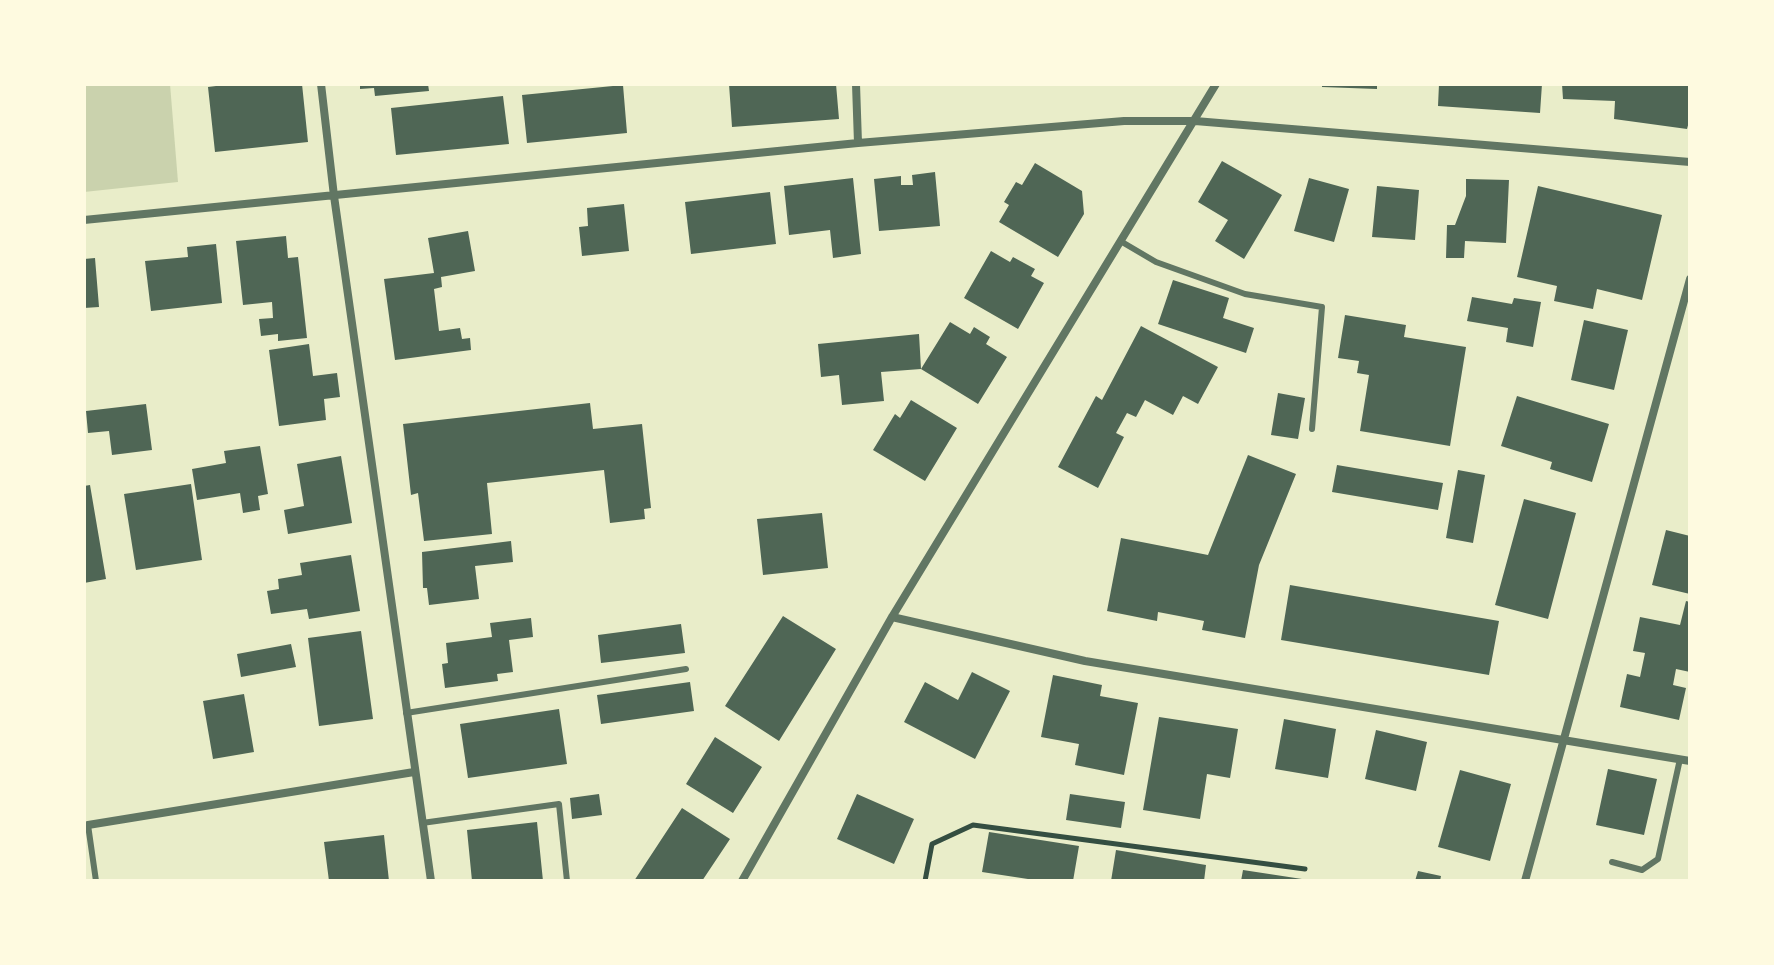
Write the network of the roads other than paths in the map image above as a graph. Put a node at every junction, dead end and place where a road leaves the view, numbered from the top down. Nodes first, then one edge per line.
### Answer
1 (321, 84) edge
2 (856, 84) edge
3 (1216, 84) edge
4 (1195, 121) junction
5 (858, 143) junction
6 (1690, 162) edge
7 (334, 196) junction
8 (84, 220) edge
9 (1122, 242) junction
10 (1690, 279) edge
11 (1312, 429) dead end
12 (892, 617) junction
13 (686, 669) dead end
14 (406, 713) junction
15 (1563, 741) junction
16 (1680, 759) junction
17 (1690, 761) edge
18 (414, 772) junction
19 (422, 823) junction
20 (88, 825) joint
21 (1612, 862) dead end
22 (96, 881) edge
23 (431, 881) edge
24 (567, 881) edge
25 (742, 881) edge
26 (1525, 881) edge

1 - 7 street
2 - 5 street
3 - 4 street
4 - 5 street
4 - 6 street
4 - 9 street
5 - 7 street
7 - 8 street
7 - 14 street
9 - 11 lane
9 - 12 street
10 - 15 street
12 - 15 street
12 - 25 street
13 - 14 lane
14 - 18 street
15 - 16 street
15 - 26 street
16 - 17 street
16 - 21 lane
18 - 19 street
18 - 20 street
19 - 23 street
19 - 24 lane
20 - 22 lane

